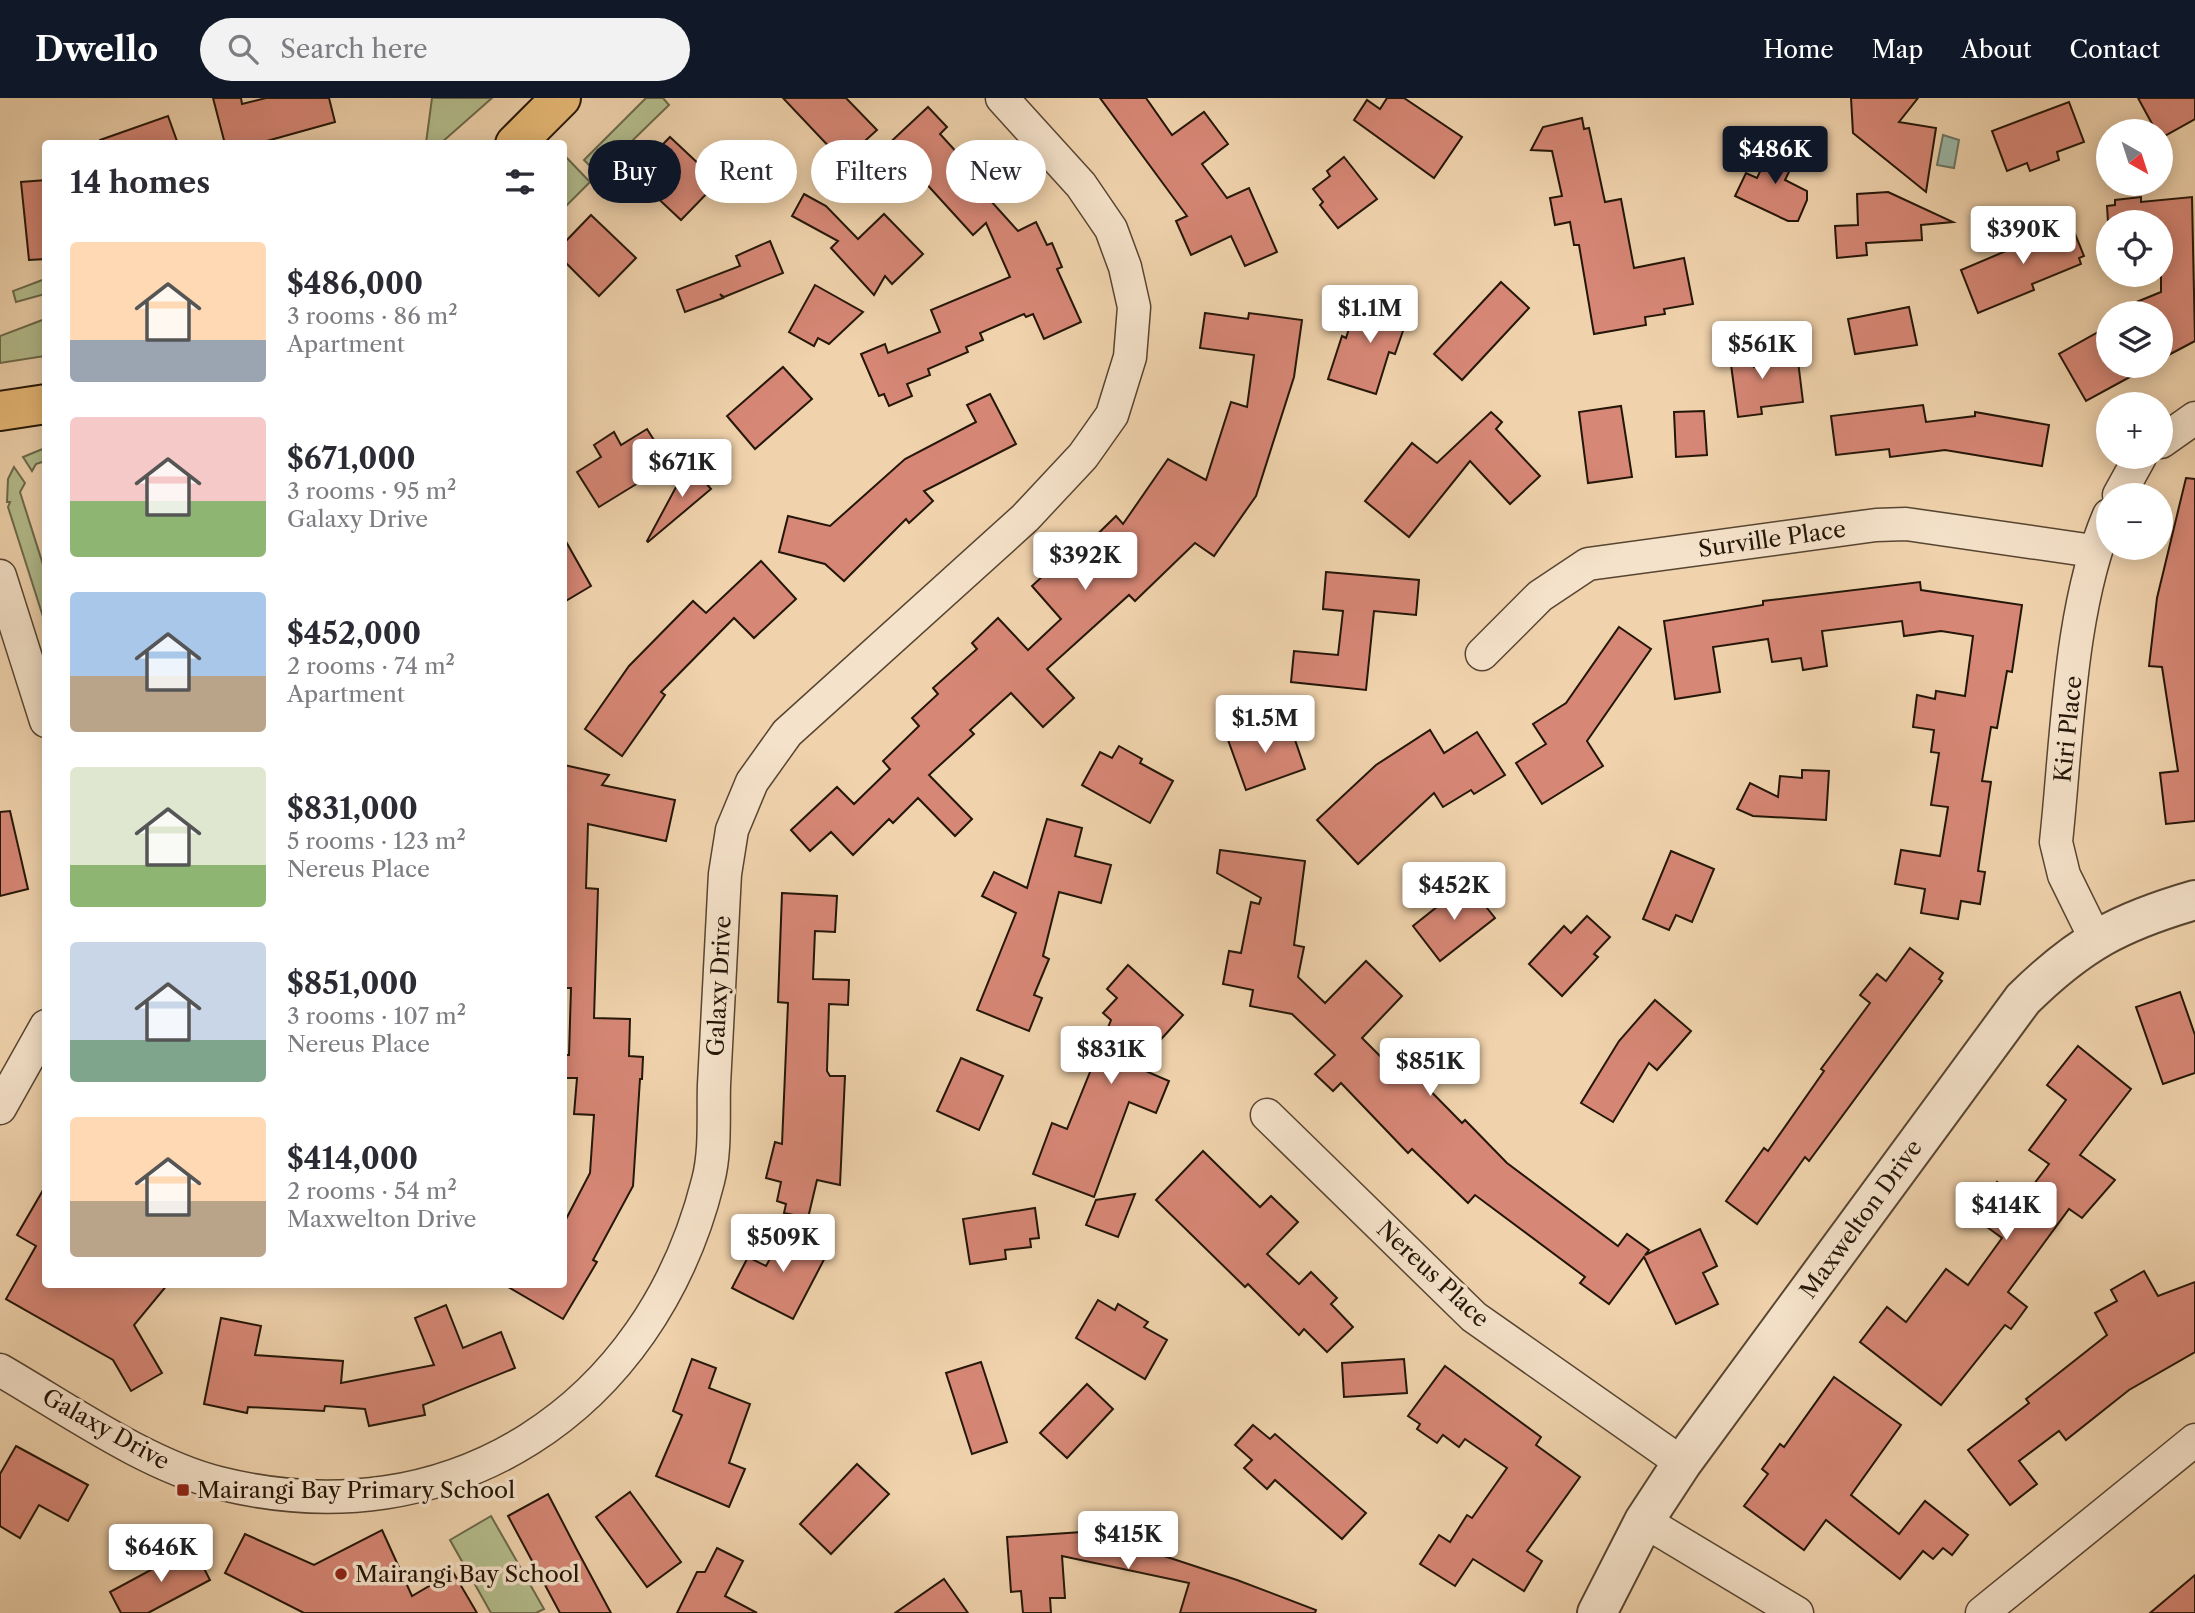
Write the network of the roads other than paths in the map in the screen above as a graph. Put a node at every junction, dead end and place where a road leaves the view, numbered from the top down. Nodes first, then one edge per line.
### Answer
1 (561, 98) edge
2 (1002, 98) edge
3 (518, 140) edge
4 (42, 405) edge
5 (0, 411) edge
6 (2195, 418) edge
7 (2173, 434) edge
8 (2096, 544) edge
9 (2093, 551) junction
10 (0, 576) edge
11 (1482, 654) dead end
12 (42, 708) edge
13 (2195, 900) edge
14 (2095, 938) junction
15 (42, 1033) edge
16 (0, 1108) edge
17 (1267, 1115) dead end
18 (0, 1370) edge
19 (2195, 1440) edge
20 (1682, 1463) junction
21 (1644, 1521) junction
22 (1597, 1613) edge
23 (1797, 1613) edge
24 (1982, 1613) edge

1 - 3 main road
2 - 18 street, Galaxy Drive
4 - 5 main road
6 - 7 street
8 - 9 street, Kiri Place
9 - 11 street, Surville Place
9 - 14 street, Kiri Place
10 - 12 street
13 - 14 street, Maxwelton Drive
14 - 20 street, Maxwelton Drive
15 - 16 street
17 - 20 street, Nereus Place
19 - 24 street
20 - 21 street, Maxwelton Drive
21 - 22 street, Maxwelton Drive
21 - 23 street

